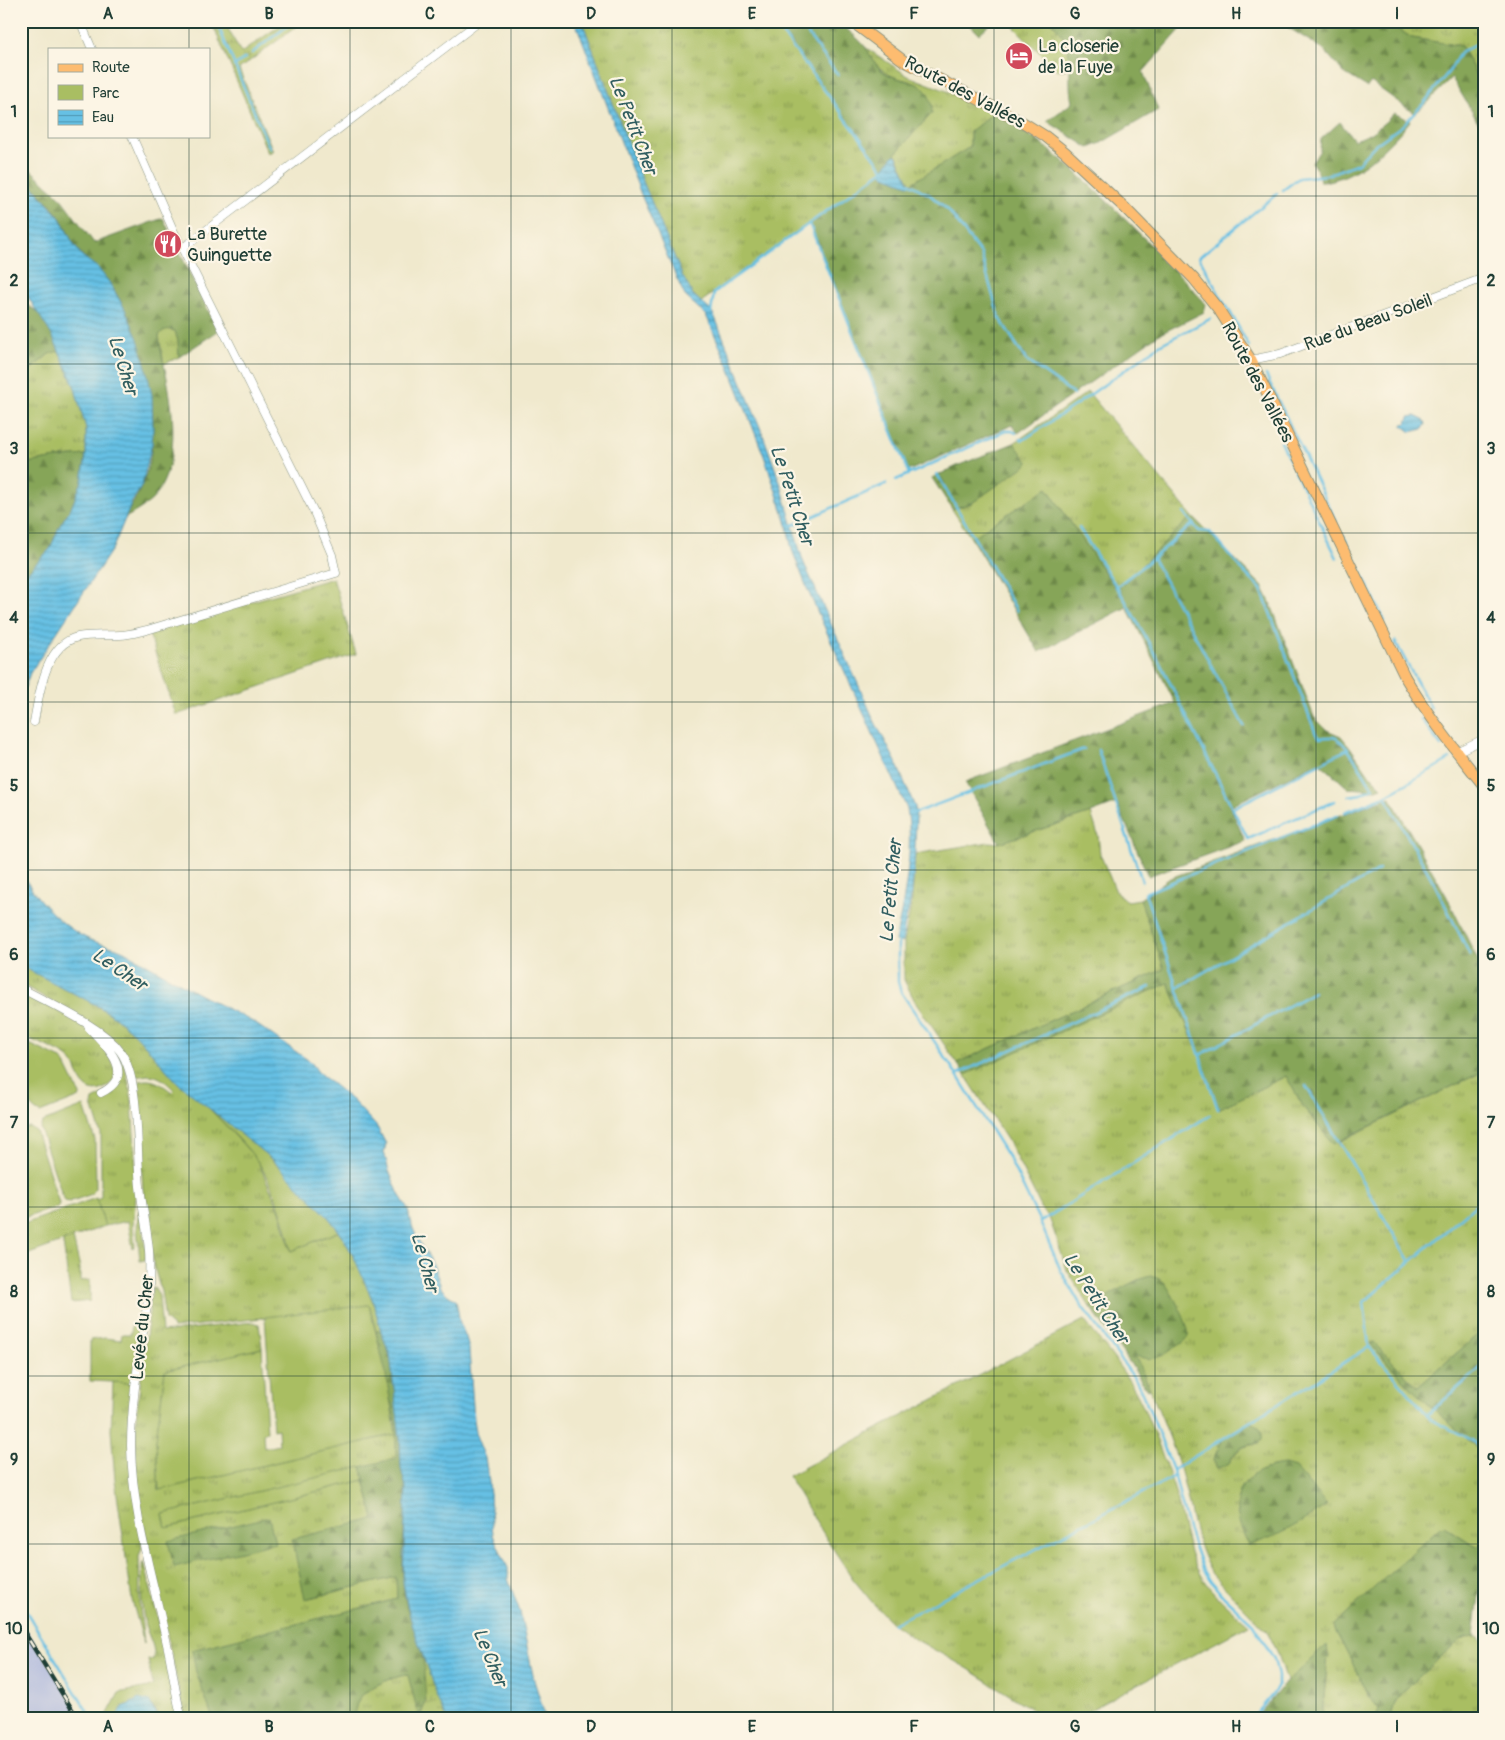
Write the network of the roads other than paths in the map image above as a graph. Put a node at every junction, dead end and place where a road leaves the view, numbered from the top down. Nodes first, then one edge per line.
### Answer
1 (80, 21) edge
2 (480, 21) edge
3 (851, 21) edge
4 (92, 48) edge
5 (133, 138) edge
6 (183, 248) junction
7 (1484, 278) edge
8 (1251, 360) junction
9 (34, 722) dead end
10 (1484, 739) edge
11 (1456, 752) junction
12 (1484, 786) edge
13 (21, 988) edge
14 (84, 1023) junction
15 (120, 1050) junction
16 (113, 1056) junction
17 (101, 1093) dead end
18 (182, 1719) edge

1 - 4 street
2 - 6 street
3 - 8 main road, Route des Vallées
5 - 6 street
6 - 9 street
7 - 8 street, Rue du Beau Soleil
8 - 11 main road, Route des Vallées
10 - 11 street
11 - 12 main road, Route des Vallées
13 - 14 street, Levée du Cher
14 - 15 street, Levée du Cher
14 - 16 street
15 - 16 street
15 - 18 street, Levée du Cher
16 - 17 street

